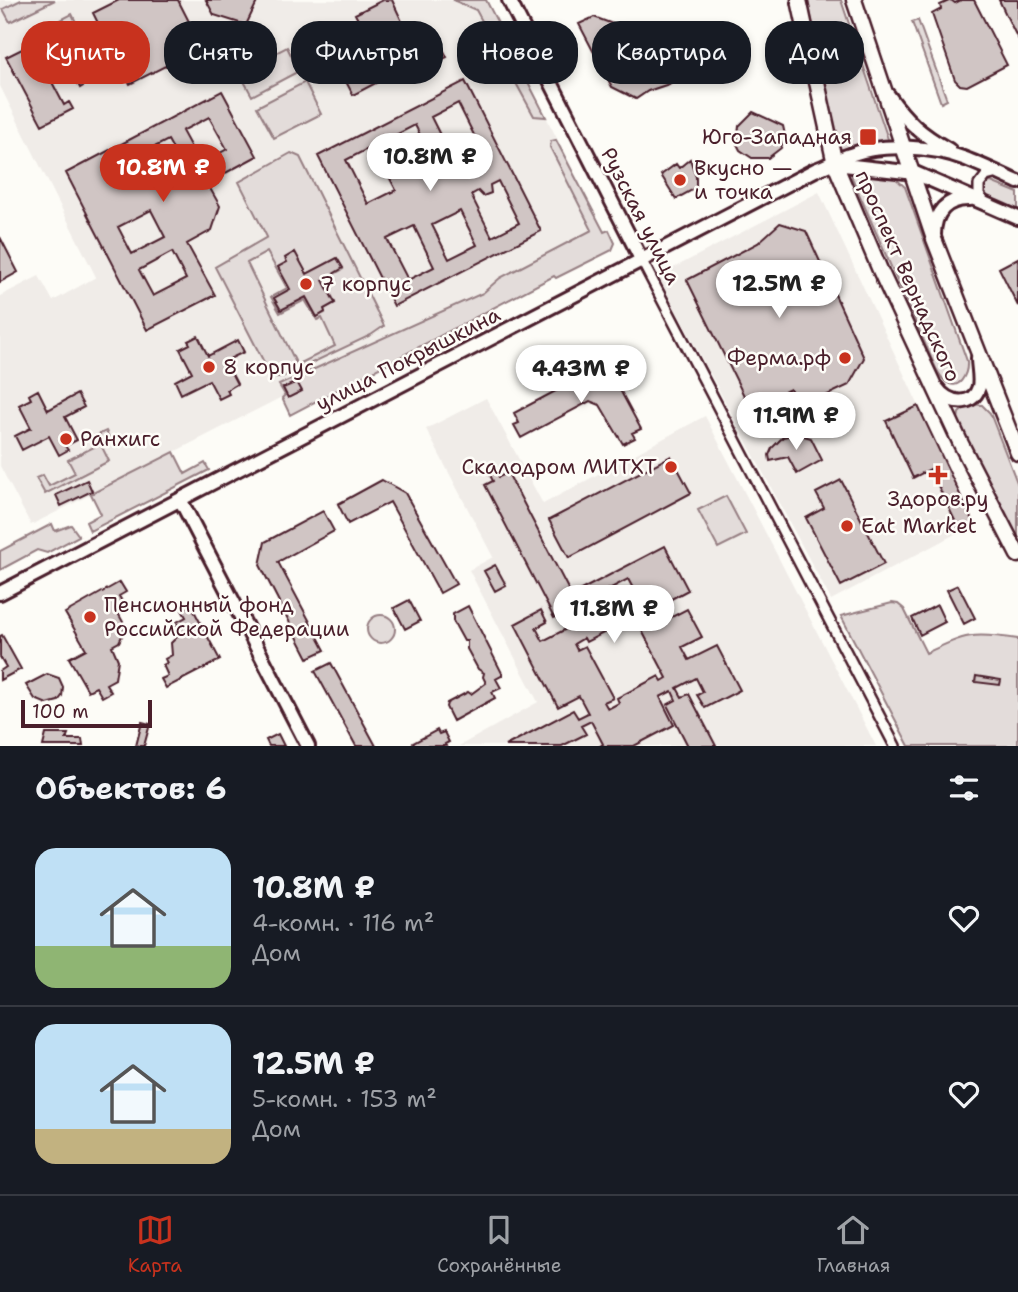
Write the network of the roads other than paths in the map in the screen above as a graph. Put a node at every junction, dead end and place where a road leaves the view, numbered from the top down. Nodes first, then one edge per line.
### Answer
1 (509, 0) edge
2 (799, 0) edge
3 (854, 0) edge
4 (883, 89) junction
5 (904, 149) junction
6 (962, 157) junction
7 (835, 164) junction
8 (912, 172) junction
9 (998, 173) junction
10 (1018, 182) edge
11 (983, 203) junction
12 (1018, 218) edge
13 (934, 239) junction
14 (642, 261) junction
15 (977, 353) junction
16 (929, 376) junction
17 (1018, 453) edge
18 (181, 501) junction
19 (1017, 551) edge
20 (0, 593) edge
21 (308, 746) edge
22 (895, 746) edge

1 - 14 main road, Рузская улица
2 - 7 main road, проспект Вернадского
3 - 4 main road, проспект Вернадского
4 - 5 main road, проспект Вернадского
4 - 6 main road
5 - 6 main road, улица Покрышкина
5 - 7 main road, улица Покрышкина
5 - 8 main road, проспект Вернадского
6 - 9 main road
7 - 8 main road
7 - 14 main road, улица Покрышкина
7 - 16 main road, проспект Вернадского
8 - 11 main road
8 - 13 main road, проспект Вернадского
9 - 10 main road
9 - 11 street
11 - 12 main road
11 - 13 main road
13 - 15 main road, проспект Вернадского
14 - 18 main road, улица Покрышкина
14 - 22 street, Рузская улица
15 - 16 main road
15 - 17 main road, проспект Вернадского
16 - 19 main road, проспект Вернадского
18 - 20 main road, улица Покрышкина
18 - 21 main road

